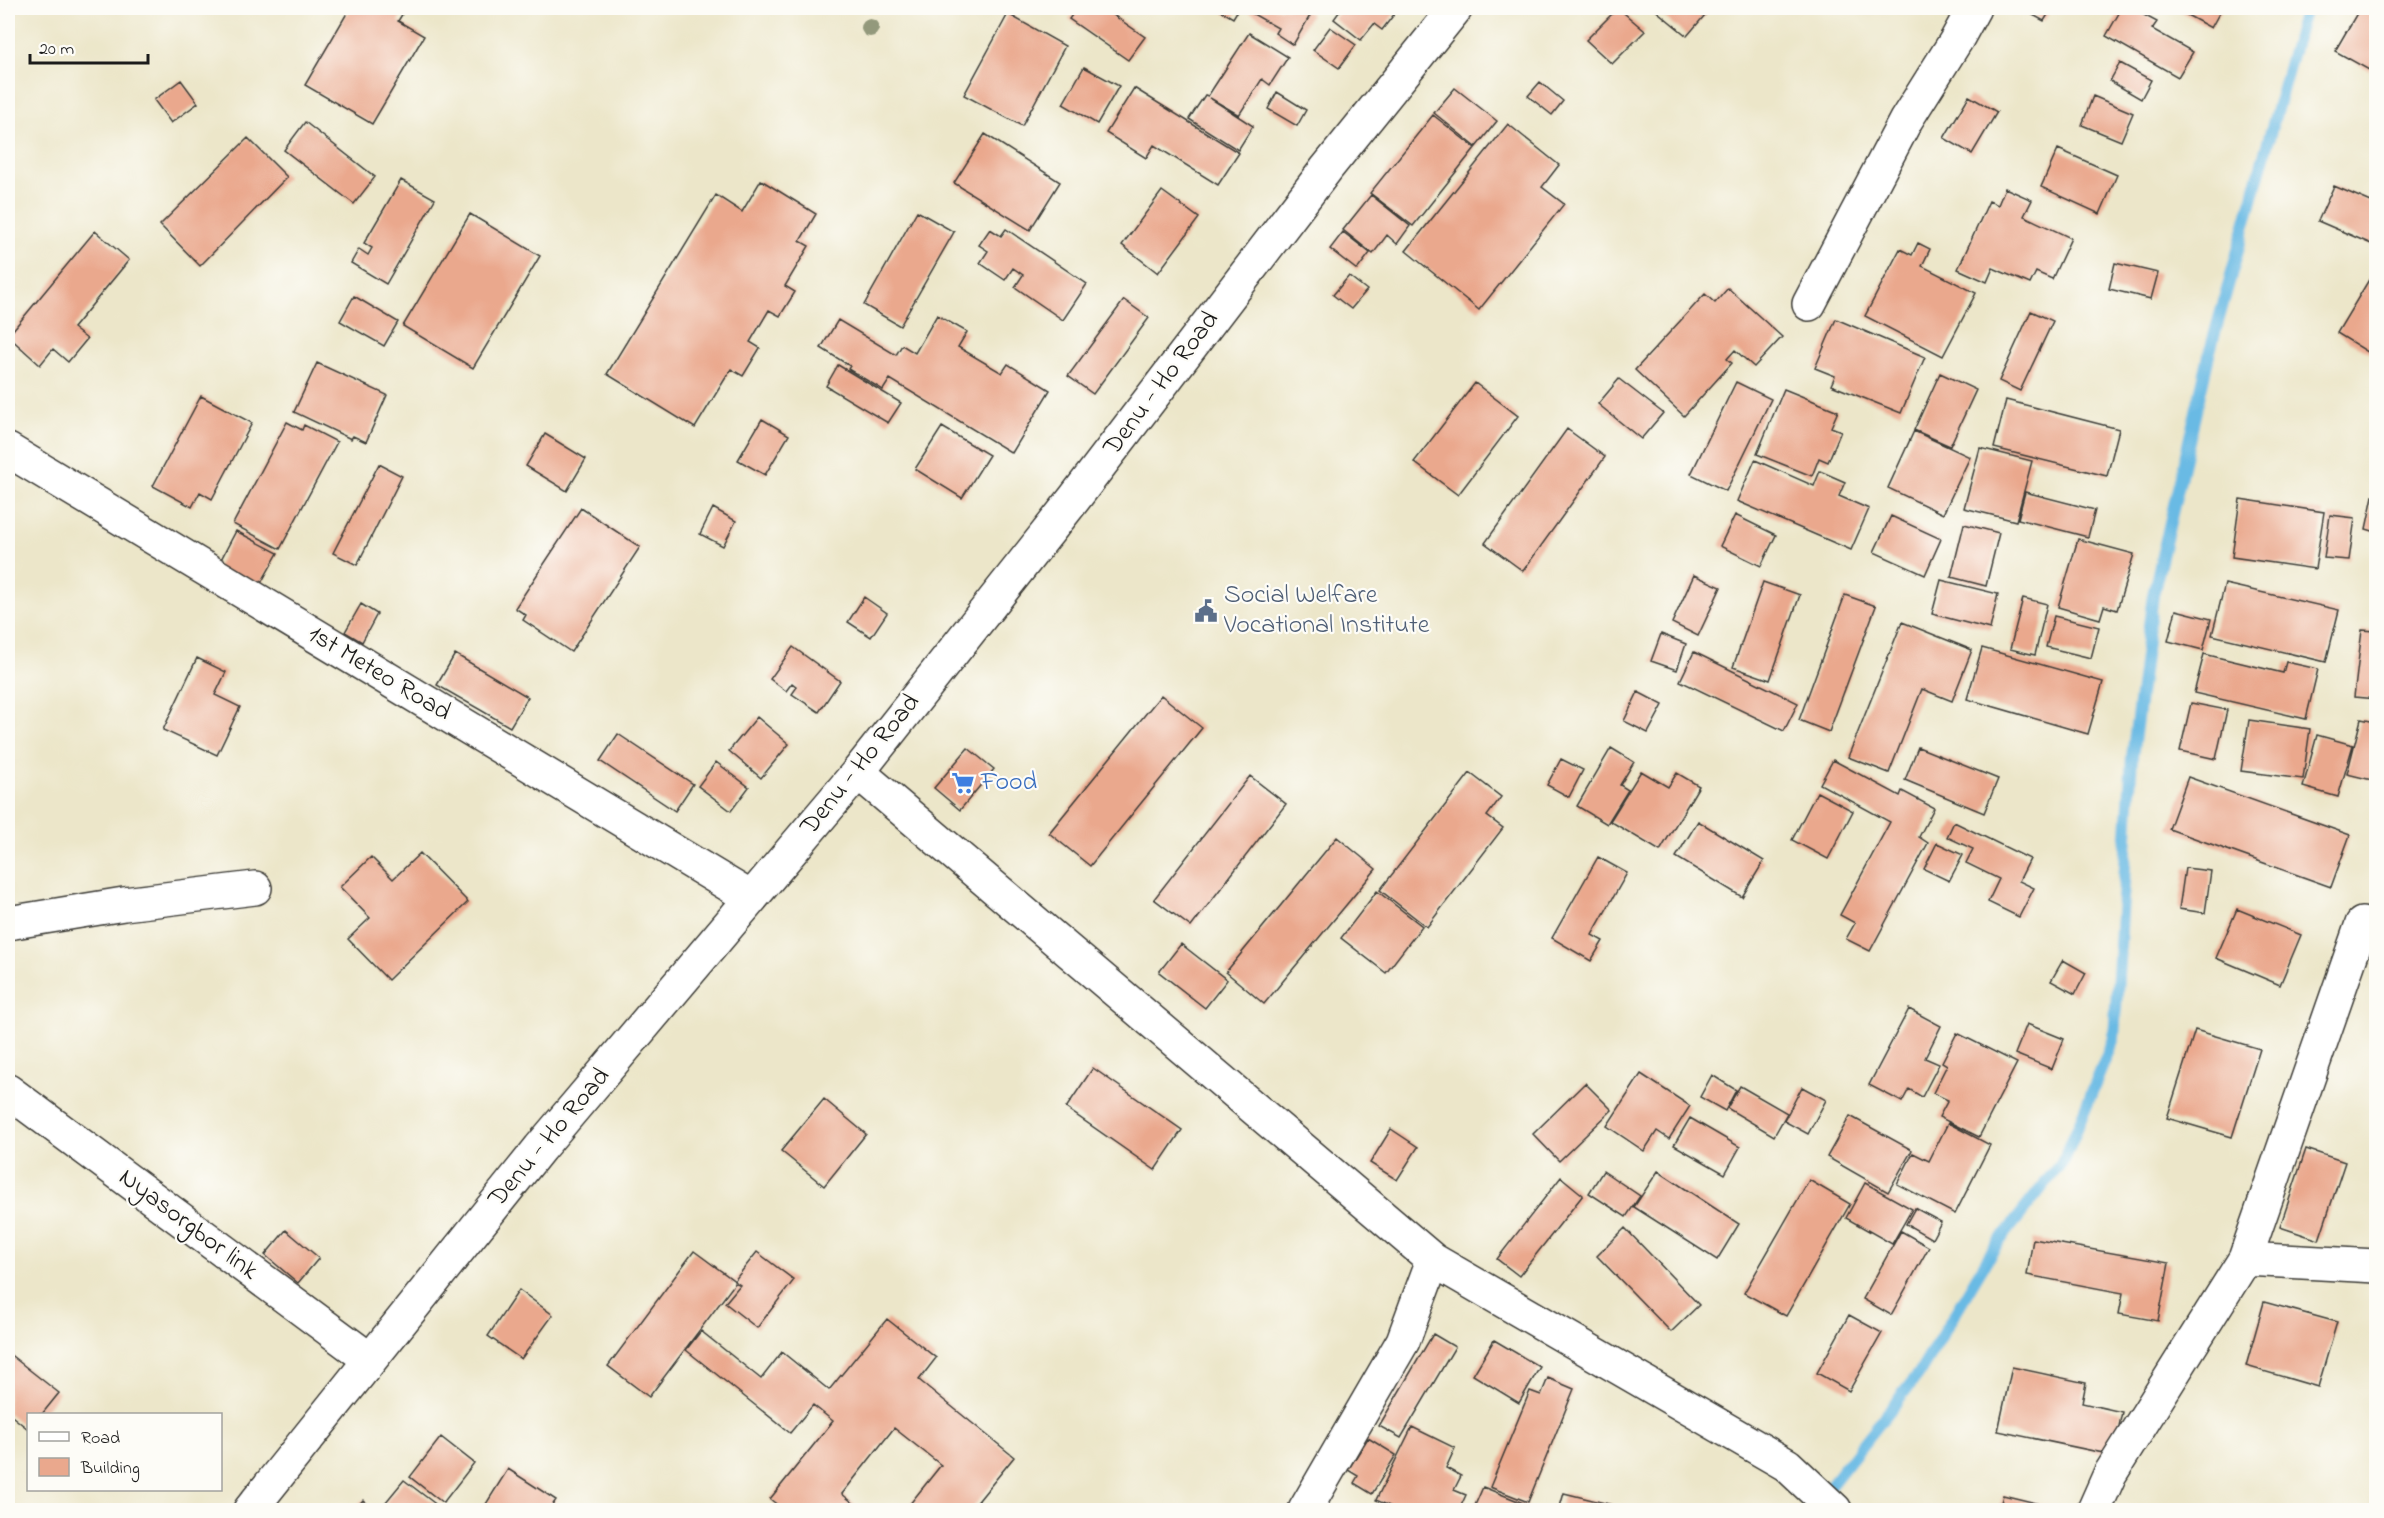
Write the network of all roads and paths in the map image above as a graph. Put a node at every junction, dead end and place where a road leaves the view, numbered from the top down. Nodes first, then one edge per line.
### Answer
1 (1456, 8) edge
2 (1974, 8) edge
3 (1809, 304) dead end
4 (8, 450) edge
5 (858, 772) junction
6 (255, 888) dead end
7 (751, 898) junction
8 (8, 922) edge
9 (2361, 924) dead end
10 (8, 1091) edge
11 (2245, 1259) junction
12 (1433, 1260) junction
13 (2376, 1266) edge
14 (369, 1359) junction
15 (250, 1510) edge
16 (1305, 1510) edge
17 (1835, 1510) edge
18 (2094, 1510) edge

1 - 5 street, Denu - Ho Road
2 - 3 street
4 - 7 street, 1st Meteo Road
5 - 7 street, Denu - Ho Road
5 - 12 street
6 - 8 street
7 - 14 street, Denu - Ho Road
9 - 11 street
10 - 14 street, Nyasorgbor link
11 - 13 street
11 - 18 street
12 - 16 street
12 - 17 street
14 - 15 street, Denu - Ho Road

